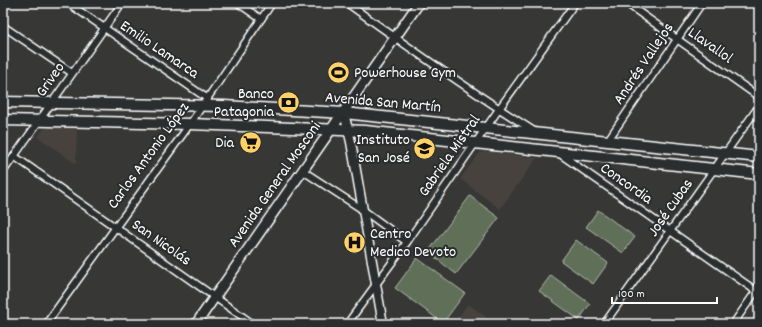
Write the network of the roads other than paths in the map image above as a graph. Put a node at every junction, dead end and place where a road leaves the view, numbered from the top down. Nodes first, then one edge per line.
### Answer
1 (68, 3) edge
2 (122, 3) edge
3 (238, 3) edge
4 (272, 3) edge
5 (347, 3) edge
6 (419, 3) edge
7 (575, 3) edge
8 (626, 3) edge
9 (702, 3) edge
10 (261, 19) junction
11 (3, 26) edge
12 (104, 28) junction
13 (394, 37) junction
14 (677, 39) junction
15 (72, 73) junction
16 (759, 97) edge
17 (3, 102) edge
18 (204, 102) junction
19 (51, 104) junction
20 (759, 106) edge
21 (499, 109) junction
22 (344, 112) junction
23 (3, 120) edge
24 (39, 120) junction
25 (190, 124) junction
26 (486, 128) junction
27 (332, 129) junction
28 (349, 130) junction
29 (535, 132) junction
30 (608, 140) junction
31 (476, 143) junction
32 (557, 152) junction
33 (725, 153) junction
34 (14, 156) junction
35 (759, 157) edge
36 (715, 169) junction
37 (303, 171) junction
38 (3, 172) edge
39 (759, 174) edge
40 (363, 210) junction
41 (115, 226) junction
42 (671, 230) junction
43 (407, 242) junction
44 (376, 283) junction
45 (758, 290) edge
46 (215, 297) junction
47 (46, 324) edge
48 (196, 324) edge
49 (253, 324) edge
50 (347, 324) edge
51 (383, 324) edge
52 (604, 324) edge
53 (733, 324) edge

1 - 12 street, Emilio Lamarca
2 - 12 street, Griveo
3 - 10 street
4 - 10 street, Carlos Antonio López
5 - 13 street
6 - 13 main road, Avenida General Mosconi
7 - 21 street, Gabriela Mistral
8 - 14 street, Llavallol
9 - 14 street, Andrés Vallejos
10 - 18 street, Carlos Antonio López
11 - 15 street
12 - 15 street, Griveo
12 - 18 street, Emilio Lamarca
13 - 21 street
13 - 22 main road, Avenida General Mosconi
14 - 16 street, Llavallol
14 - 30 street, Andrés Vallejos
15 - 19 street, Griveo
17 - 19 main road, Avenida San Martín
18 - 19 main road, Avenida San Martín
18 - 22 main road, Avenida San Martín
18 - 25 street, Carlos Antonio López
19 - 24 street, Griveo
20 - 33 street, José Cubas
21 - 26 street, Gabriela Mistral
21 - 29 street
22 - 26 main road, Avenida San Martín
22 - 27 main road, Avenida General Mosconi
22 - 28 street
23 - 24 main road, Avenida San Martín
24 - 25 main road, Avenida San Martín
24 - 34 street, Griveo
25 - 27 main road, Avenida San Martín
25 - 41 street, Carlos Antonio López
26 - 29 main road, Avenida San Martín
26 - 31 street, Gabriela Mistral
27 - 28 main road, Avenida San Martín
27 - 37 main road, Avenida General Mosconi
28 - 31 main road, Avenida San Martín
28 - 40 street
29 - 30 main road, Avenida San Martín
30 - 33 main road, Avenida San Martín
31 - 32 main road, Avenida San Martín
31 - 43 street, Gabriela Mistral
32 - 36 main road, Avenida San Martín
32 - 42 street, Concordia
33 - 35 main road, Avenida San Martín
33 - 36 street, José Cubas
34 - 38 street, Griveo
34 - 41 street, San Nicolás
36 - 39 main road, Avenida San Martín
36 - 42 street, José Cubas
37 - 40 street
37 - 46 main road, Avenida General Mosconi
40 - 43 street
40 - 44 street
41 - 46 street, San Nicolás
41 - 47 street, Carlos Antonio López
42 - 45 street, Concordia
42 - 52 street, José Cubas
43 - 44 street, Gabriela Mistral
44 - 50 street, Gabriela Mistral
44 - 51 street
45 - 53 street
46 - 48 main road, Avenida General Mosconi
46 - 49 street, San Nicolás

